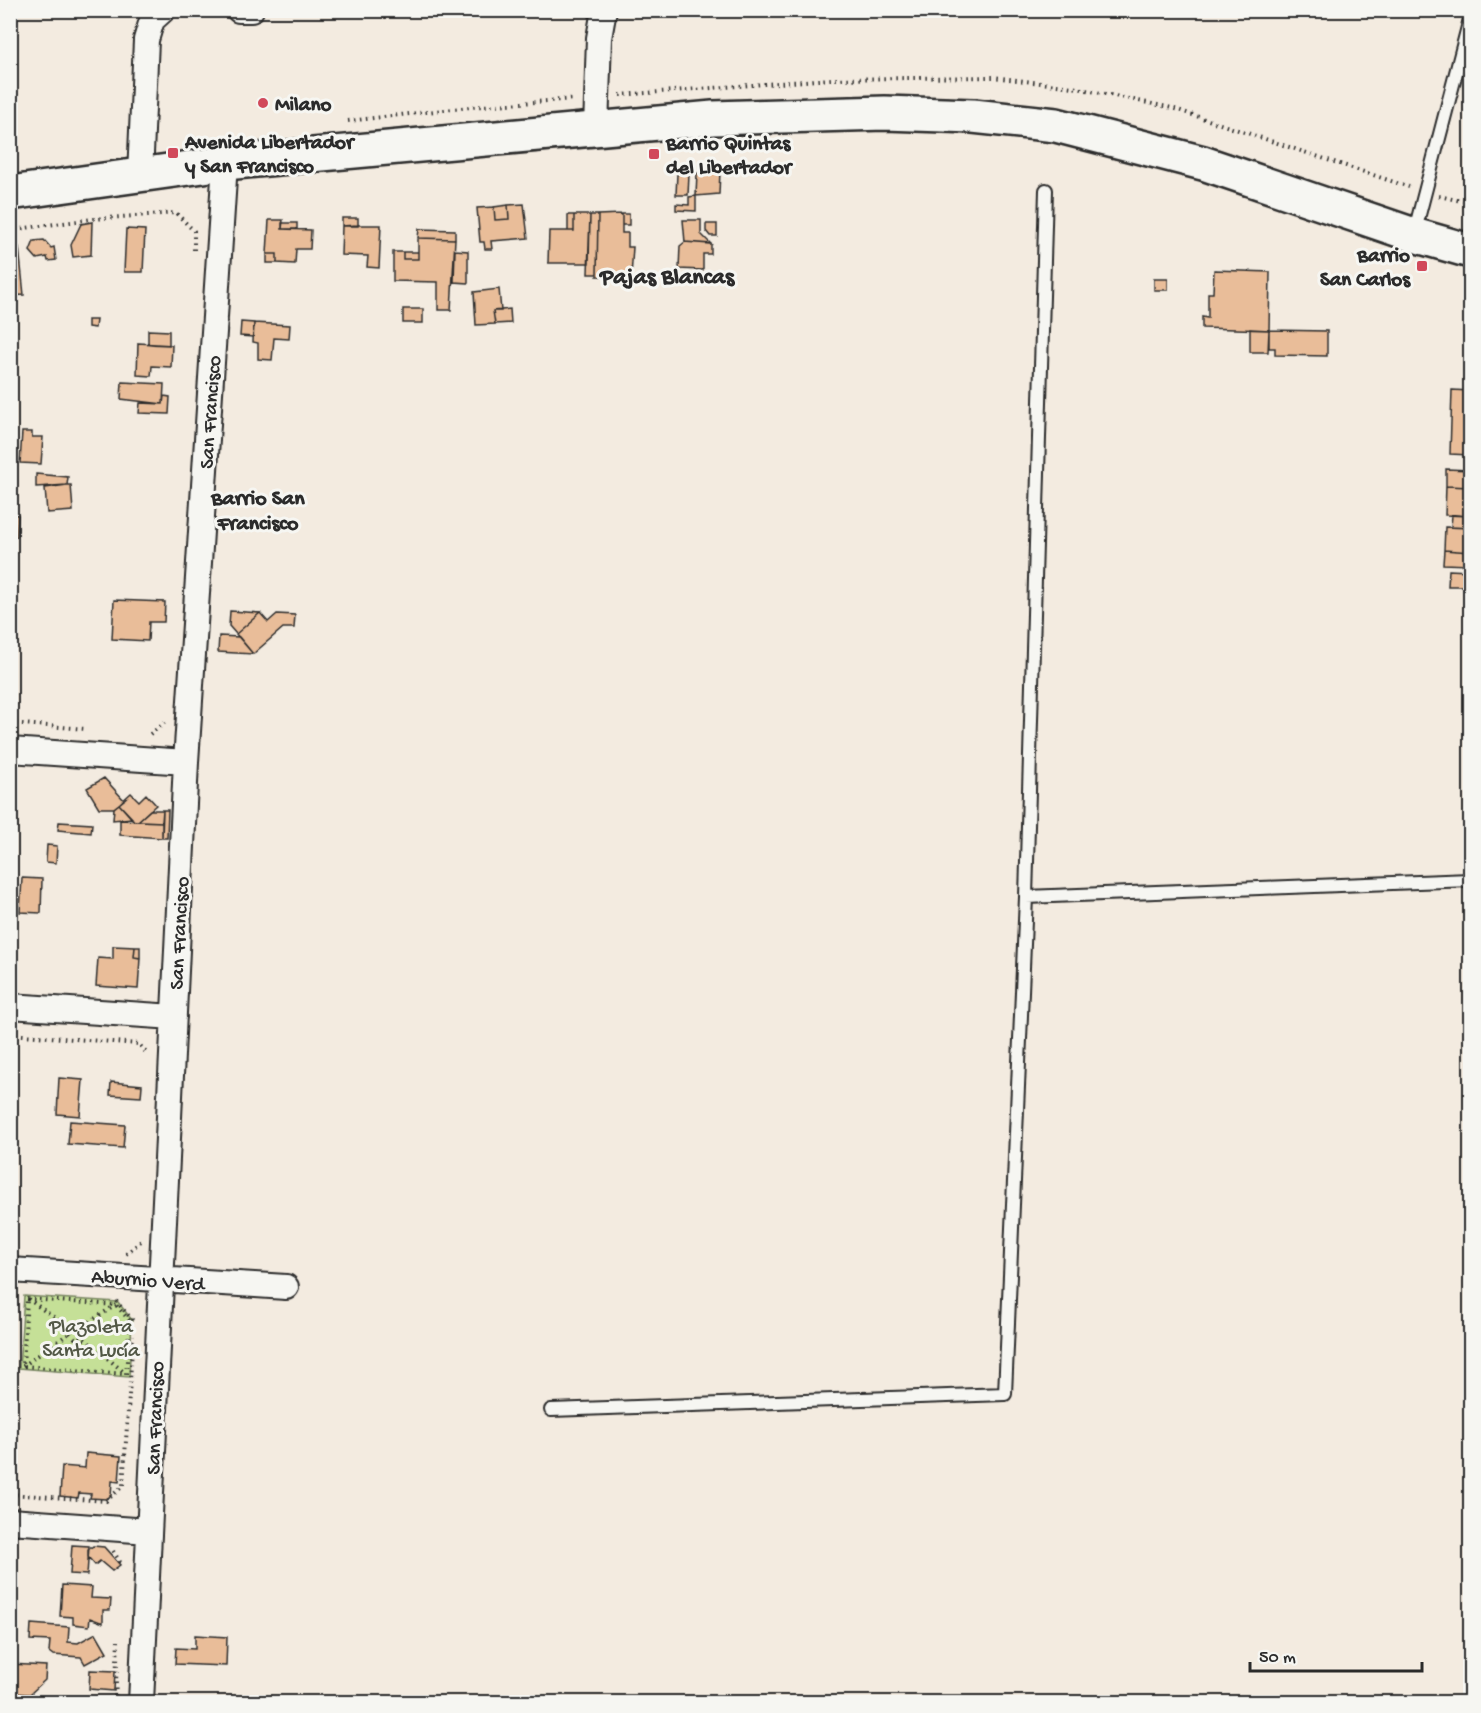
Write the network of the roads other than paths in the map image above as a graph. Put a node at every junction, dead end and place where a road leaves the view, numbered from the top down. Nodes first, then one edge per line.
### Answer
1 (163, 10) edge
2 (604, 10) edge
3 (1470, 19) edge
4 (596, 129) junction
5 (225, 163) junction
6 (140, 176) junction
7 (1046, 190) dead end
8 (10, 193) edge
9 (1414, 235) junction
10 (1470, 251) edge
11 (10, 750) edge
12 (186, 762) junction
13 (1470, 880) edge
14 (1026, 897) junction
15 (10, 1006) edge
16 (174, 1017) junction
17 (10, 1270) edge
18 (160, 1280) junction
19 (286, 1287) dead end
20 (551, 1410) dead end
21 (10, 1521) edge
22 (150, 1531) junction
23 (141, 1702) edge

1 - 6 street
2 - 4 street
3 - 9 lane
4 - 5 main road
4 - 9 main road
5 - 6 main road
5 - 12 street, San Francisco
6 - 8 main road
7 - 14 lane
9 - 10 main road
11 - 12 street
12 - 16 street, San Francisco
13 - 14 lane
14 - 20 lane
15 - 16 street
16 - 18 street, San Francisco
17 - 18 street, Aburnio Verd
18 - 19 street, Aburnio Verd
18 - 22 street, San Francisco
21 - 22 street
22 - 23 street, San Francisco

